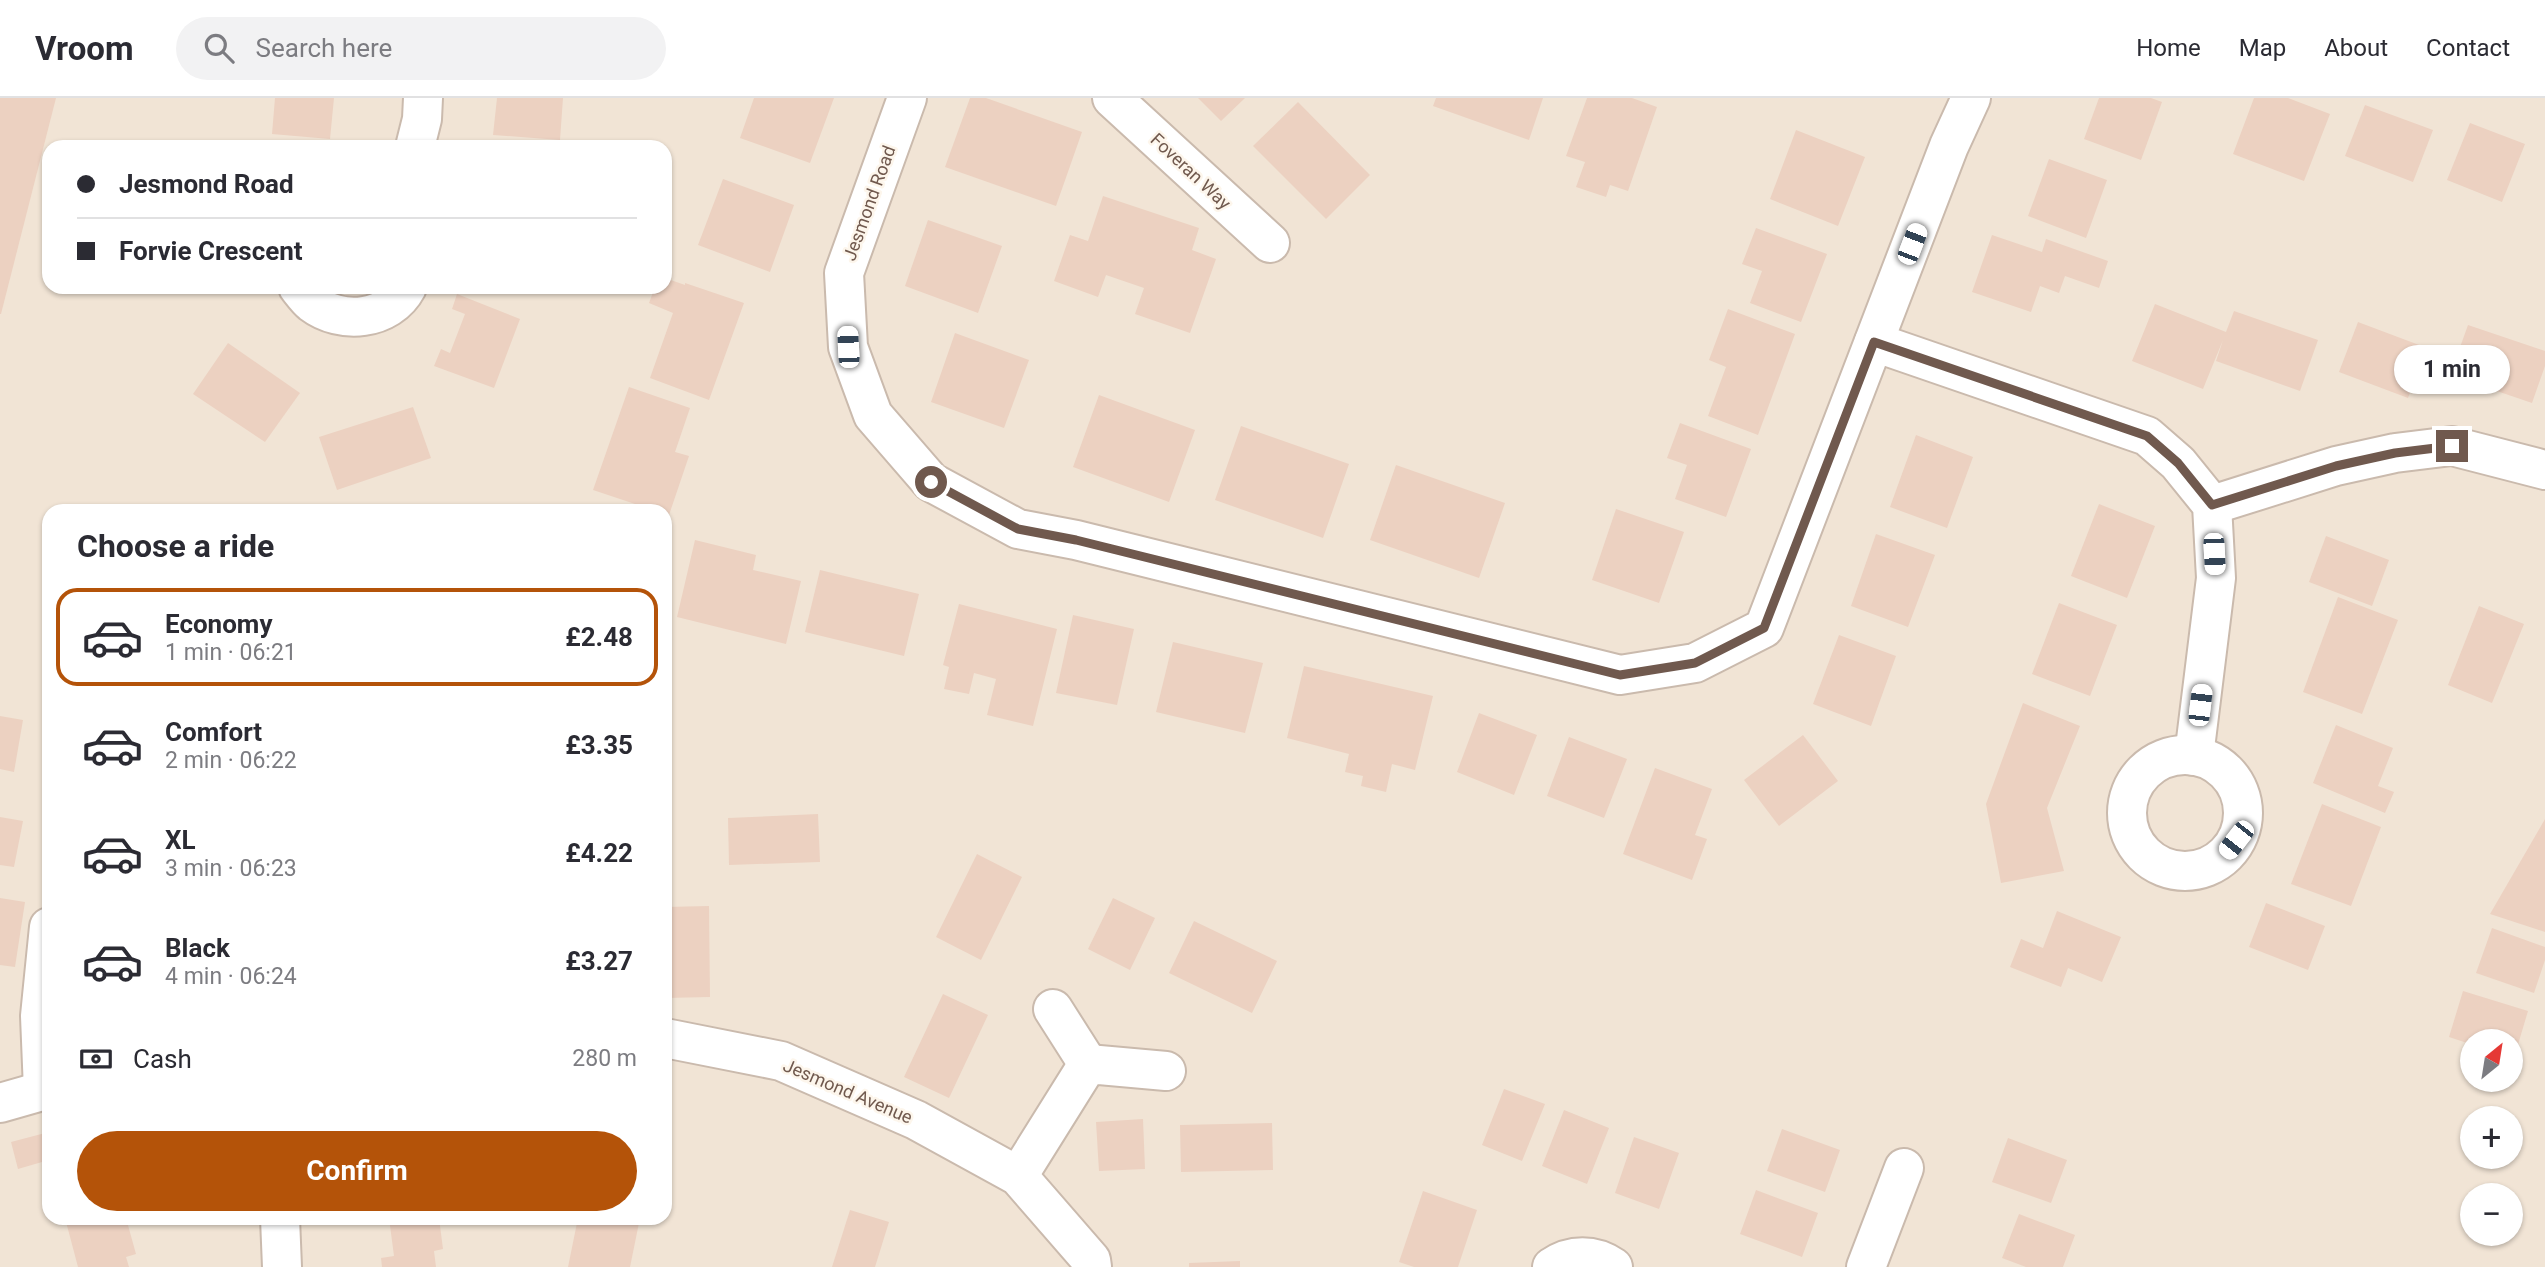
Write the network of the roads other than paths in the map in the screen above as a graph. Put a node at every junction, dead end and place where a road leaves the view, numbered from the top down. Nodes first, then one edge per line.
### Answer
1 (424, 98) edge
2 (907, 98) edge
3 (1112, 98) edge
4 (1971, 98) edge
5 (417, 140) edge
6 (1270, 243) dead end
7 (304, 294) edge
8 (401, 294) edge
9 (1874, 342) junction
10 (2545, 470) edge
11 (2212, 505) junction
12 (2194, 756) dead end
13 (42, 996) edge
14 (1053, 1009) dead end
15 (672, 1039) edge
16 (42, 1041) edge
17 (1088, 1064) junction
18 (1166, 1071) dead end
19 (42, 1091) edge
20 (0, 1103) edge
21 (1903, 1168) dead end
22 (1018, 1175) junction
23 (280, 1225) edge
24 (282, 1267) edge
25 (1092, 1267) edge
26 (1552, 1267) edge
27 (1613, 1267) edge
28 (1866, 1267) edge

1 - 5 street
2 - 9 street, Jesmond Road
3 - 6 street, Foveran Way
4 - 9 street, Jesmond Road
7 - 8 street
9 - 11 street
10 - 11 street
11 - 12 street
13 - 16 street
14 - 17 street
15 - 22 street, Jesmond Avenue
17 - 18 street
17 - 22 street
19 - 20 street
21 - 28 street
22 - 25 street, Jesmond Avenue
23 - 24 street
26 - 27 street

